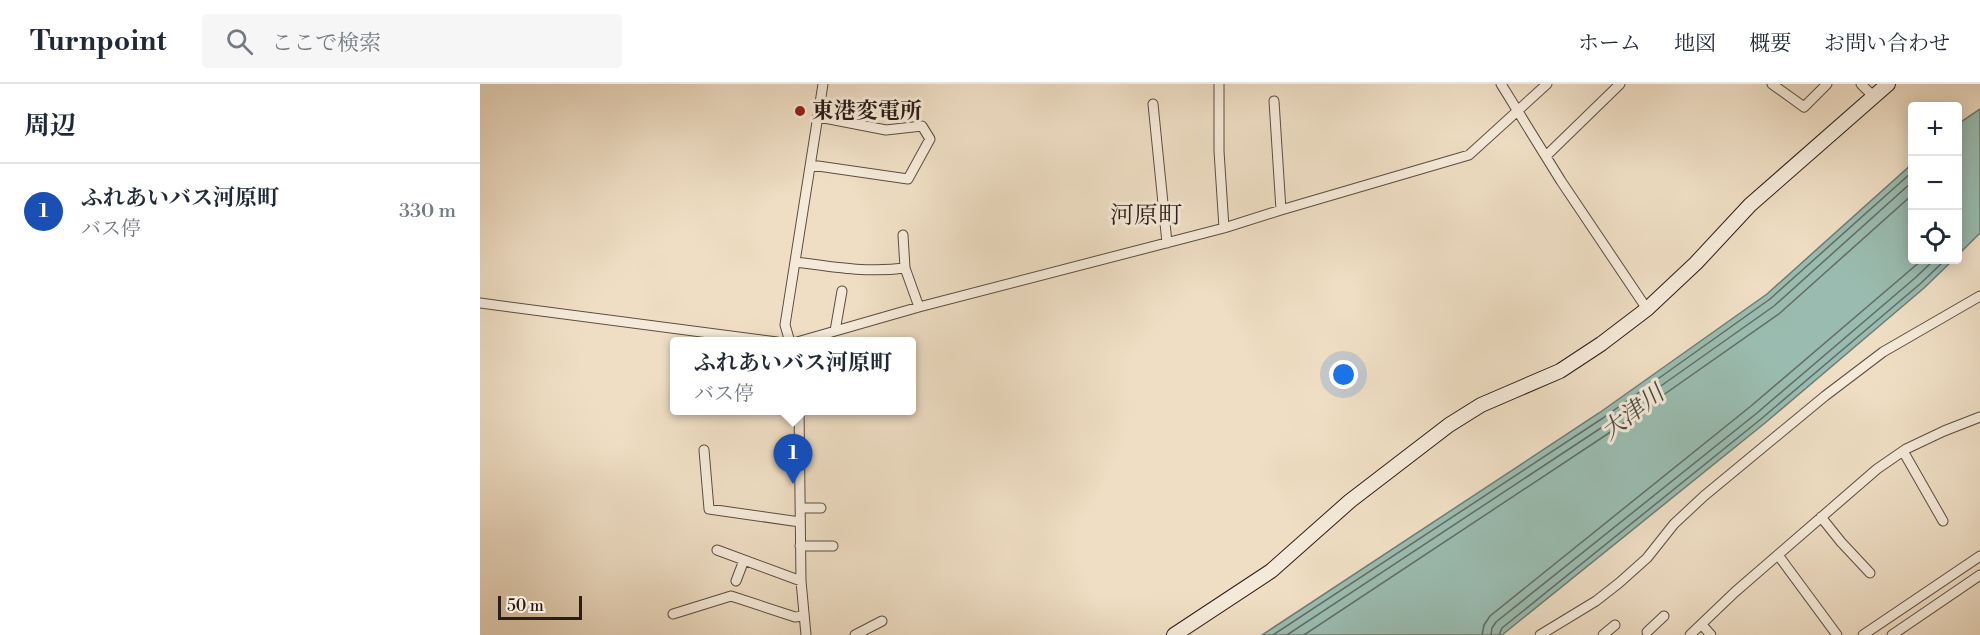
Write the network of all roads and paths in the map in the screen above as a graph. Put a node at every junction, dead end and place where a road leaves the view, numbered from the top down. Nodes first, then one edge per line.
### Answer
1 (823, 84) edge
2 (1219, 84) edge
3 (1501, 84) edge
4 (1547, 84) edge
5 (1620, 84) edge
6 (1772, 84) edge
7 (1827, 84) edge
8 (1861, 84) edge
9 (1888, 84) edge
10 (1874, 97) junction
11 (1274, 101) dead end
12 (1153, 104) dead end
13 (1518, 112) junction
14 (819, 117) junction
15 (1546, 156) junction
16 (811, 165) junction
17 (1281, 210) junction
18 (1224, 228) junction
19 (903, 235) dead end
20 (1167, 243) junction
21 (796, 262) junction
22 (905, 268) junction
23 (842, 291) dead end
24 (1980, 296) edge
25 (480, 303) edge
26 (919, 307) junction
27 (1647, 309) junction
28 (835, 332) junction
29 (739, 337) edge
30 (789, 337) edge
31 (816, 337) edge
32 (799, 415) edge
33 (1980, 417) edge
34 (704, 450) dead end
35 (1903, 451) junction
36 (800, 508) junction
37 (821, 508) dead end
38 (739, 514) junction
39 (1821, 517) junction
40 (1943, 521) dead end
41 (800, 522) junction
42 (738, 525) dead end
43 (800, 546) junction
44 (832, 546) dead end
45 (717, 550) dead end
46 (1778, 555) junction
47 (1980, 556) edge
48 (744, 560) junction
49 (1870, 573) dead end
50 (1980, 575) edge
51 (736, 581) dead end
52 (801, 581) junction
53 (1939, 584) junction
54 (1948, 597) junction
55 (673, 614) dead end
56 (803, 616) junction
57 (1664, 616) dead end
58 (882, 621) dead end
59 (1640, 622) dead end
60 (1615, 625) dead end
61 (1702, 625) junction
62 (1648, 633) edge
63 (806, 635) edge
64 (855, 635) edge
65 (1174, 635) edge
66 (1540, 635) edge
67 (1603, 635) edge
68 (1690, 635) edge
69 (1711, 635) edge
70 (1837, 635) edge
71 (1863, 635) edge
72 (1892, 635) edge

1 - 14 street
2 - 18 street
3 - 13 street
4 - 13 street
5 - 15 street
6 - 7 street
8 - 10 street
9 - 10 street
10 - 27 street
11 - 17 street
12 - 20 street
13 - 15 street
13 - 17 street
14 - 16 street
14 - 16 street
15 - 27 street
16 - 21 street
17 - 18 street
18 - 20 street
19 - 22 street
20 - 26 street
21 - 22 street
21 - 30 street
22 - 26 street
23 - 28 street
24 - 66 street
25 - 29 street
26 - 28 street
27 - 65 street
28 - 31 street
32 - 36 street
33 - 35 street
34 - 38 street
35 - 39 street
35 - 40 street
36 - 37 street
36 - 41 street
38 - 41 street
38 - 42 street
39 - 46 street
39 - 49 street
41 - 43 street
43 - 44 street
43 - 52 street
45 - 48 street
46 - 61 street
46 - 70 street
47 - 53 street
48 - 51 street
48 - 52 street
50 - 54 street
52 - 56 street
53 - 54 street
53 - 71 street
54 - 72 street
55 - 56 street
56 - 63 street
57 - 62 street
58 - 64 street
59 - 62 street
60 - 67 street
61 - 68 street
61 - 69 street

